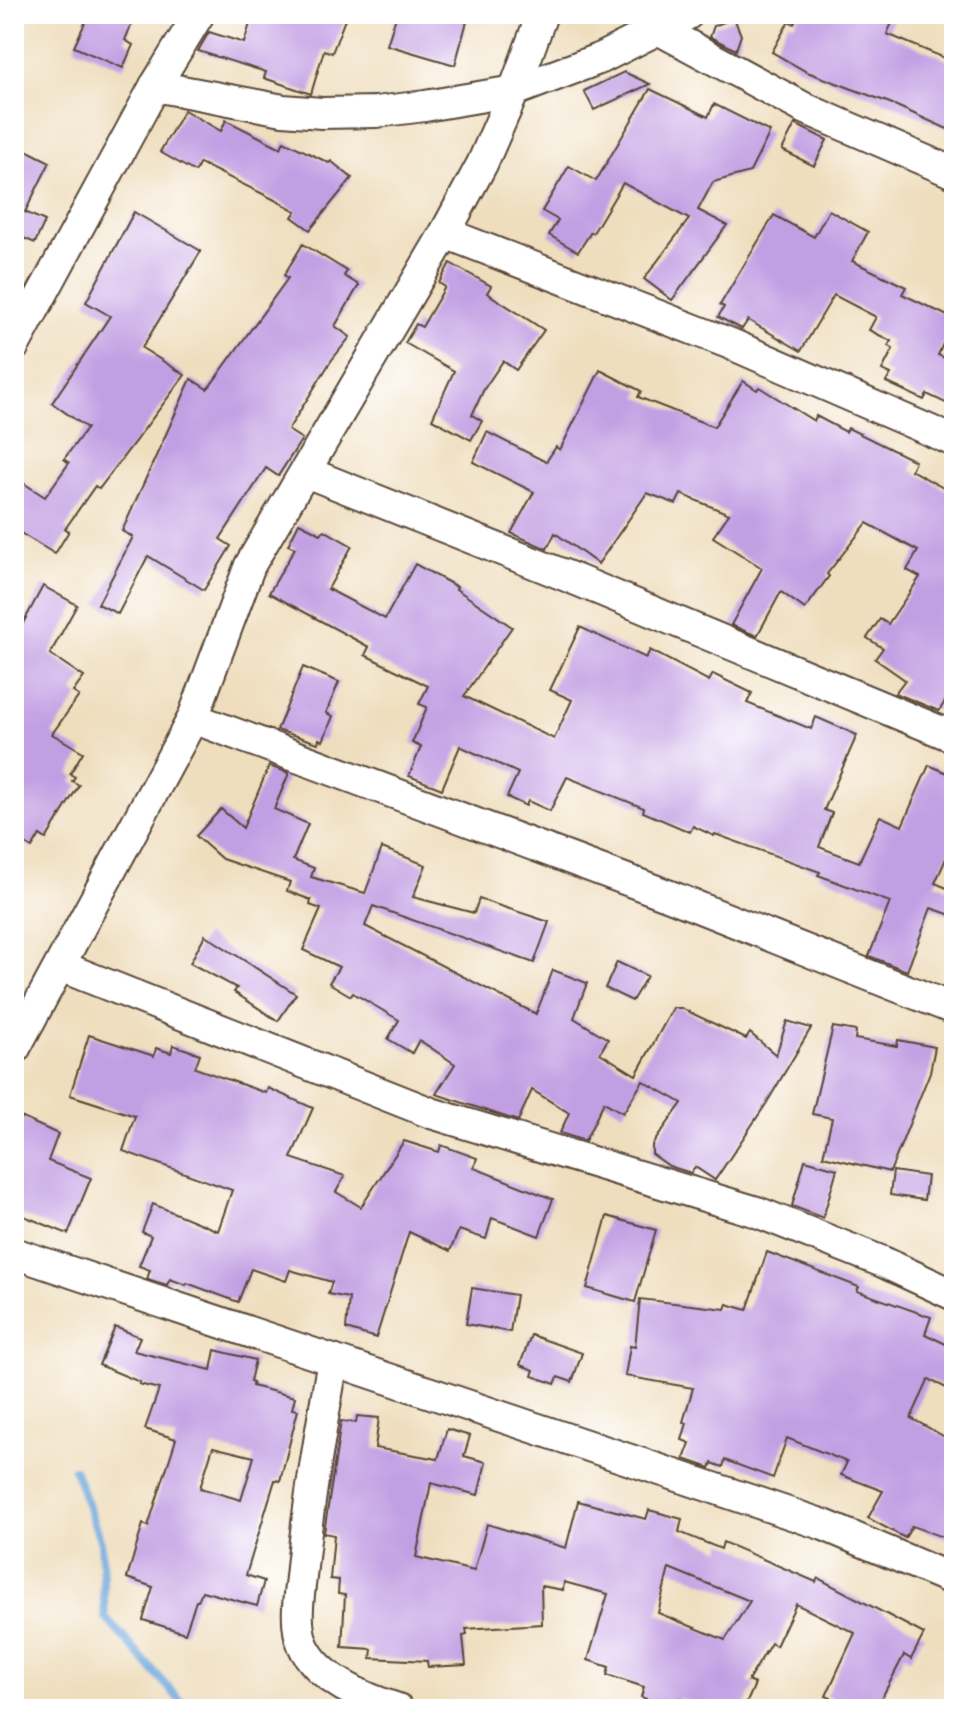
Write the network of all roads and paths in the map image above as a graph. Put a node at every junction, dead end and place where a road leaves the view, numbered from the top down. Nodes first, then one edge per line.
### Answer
1 (199, 14) edge
2 (542, 14) edge
3 (688, 14) edge
4 (660, 30) junction
5 (155, 86) junction
6 (514, 91) junction
7 (954, 173) edge
8 (445, 233) junction
9 (14, 346) edge
10 (954, 441) edge
11 (306, 472) junction
12 (193, 718) junction
13 (954, 737) edge
14 (60, 966) junction
15 (954, 1009) edge
16 (14, 1050) edge
17 (14, 1253) edge
18 (954, 1295) edge
19 (333, 1360) junction
20 (954, 1580) edge
21 (398, 1709) edge

1 - 5 street
2 - 6 street
3 - 4 street
4 - 6 street
4 - 7 street
5 - 6 street
5 - 9 street
6 - 8 street
8 - 10 street
8 - 11 street
11 - 12 street
11 - 13 street
12 - 14 street
12 - 15 street
14 - 16 street
14 - 18 street
17 - 19 street
19 - 20 street
19 - 21 street

